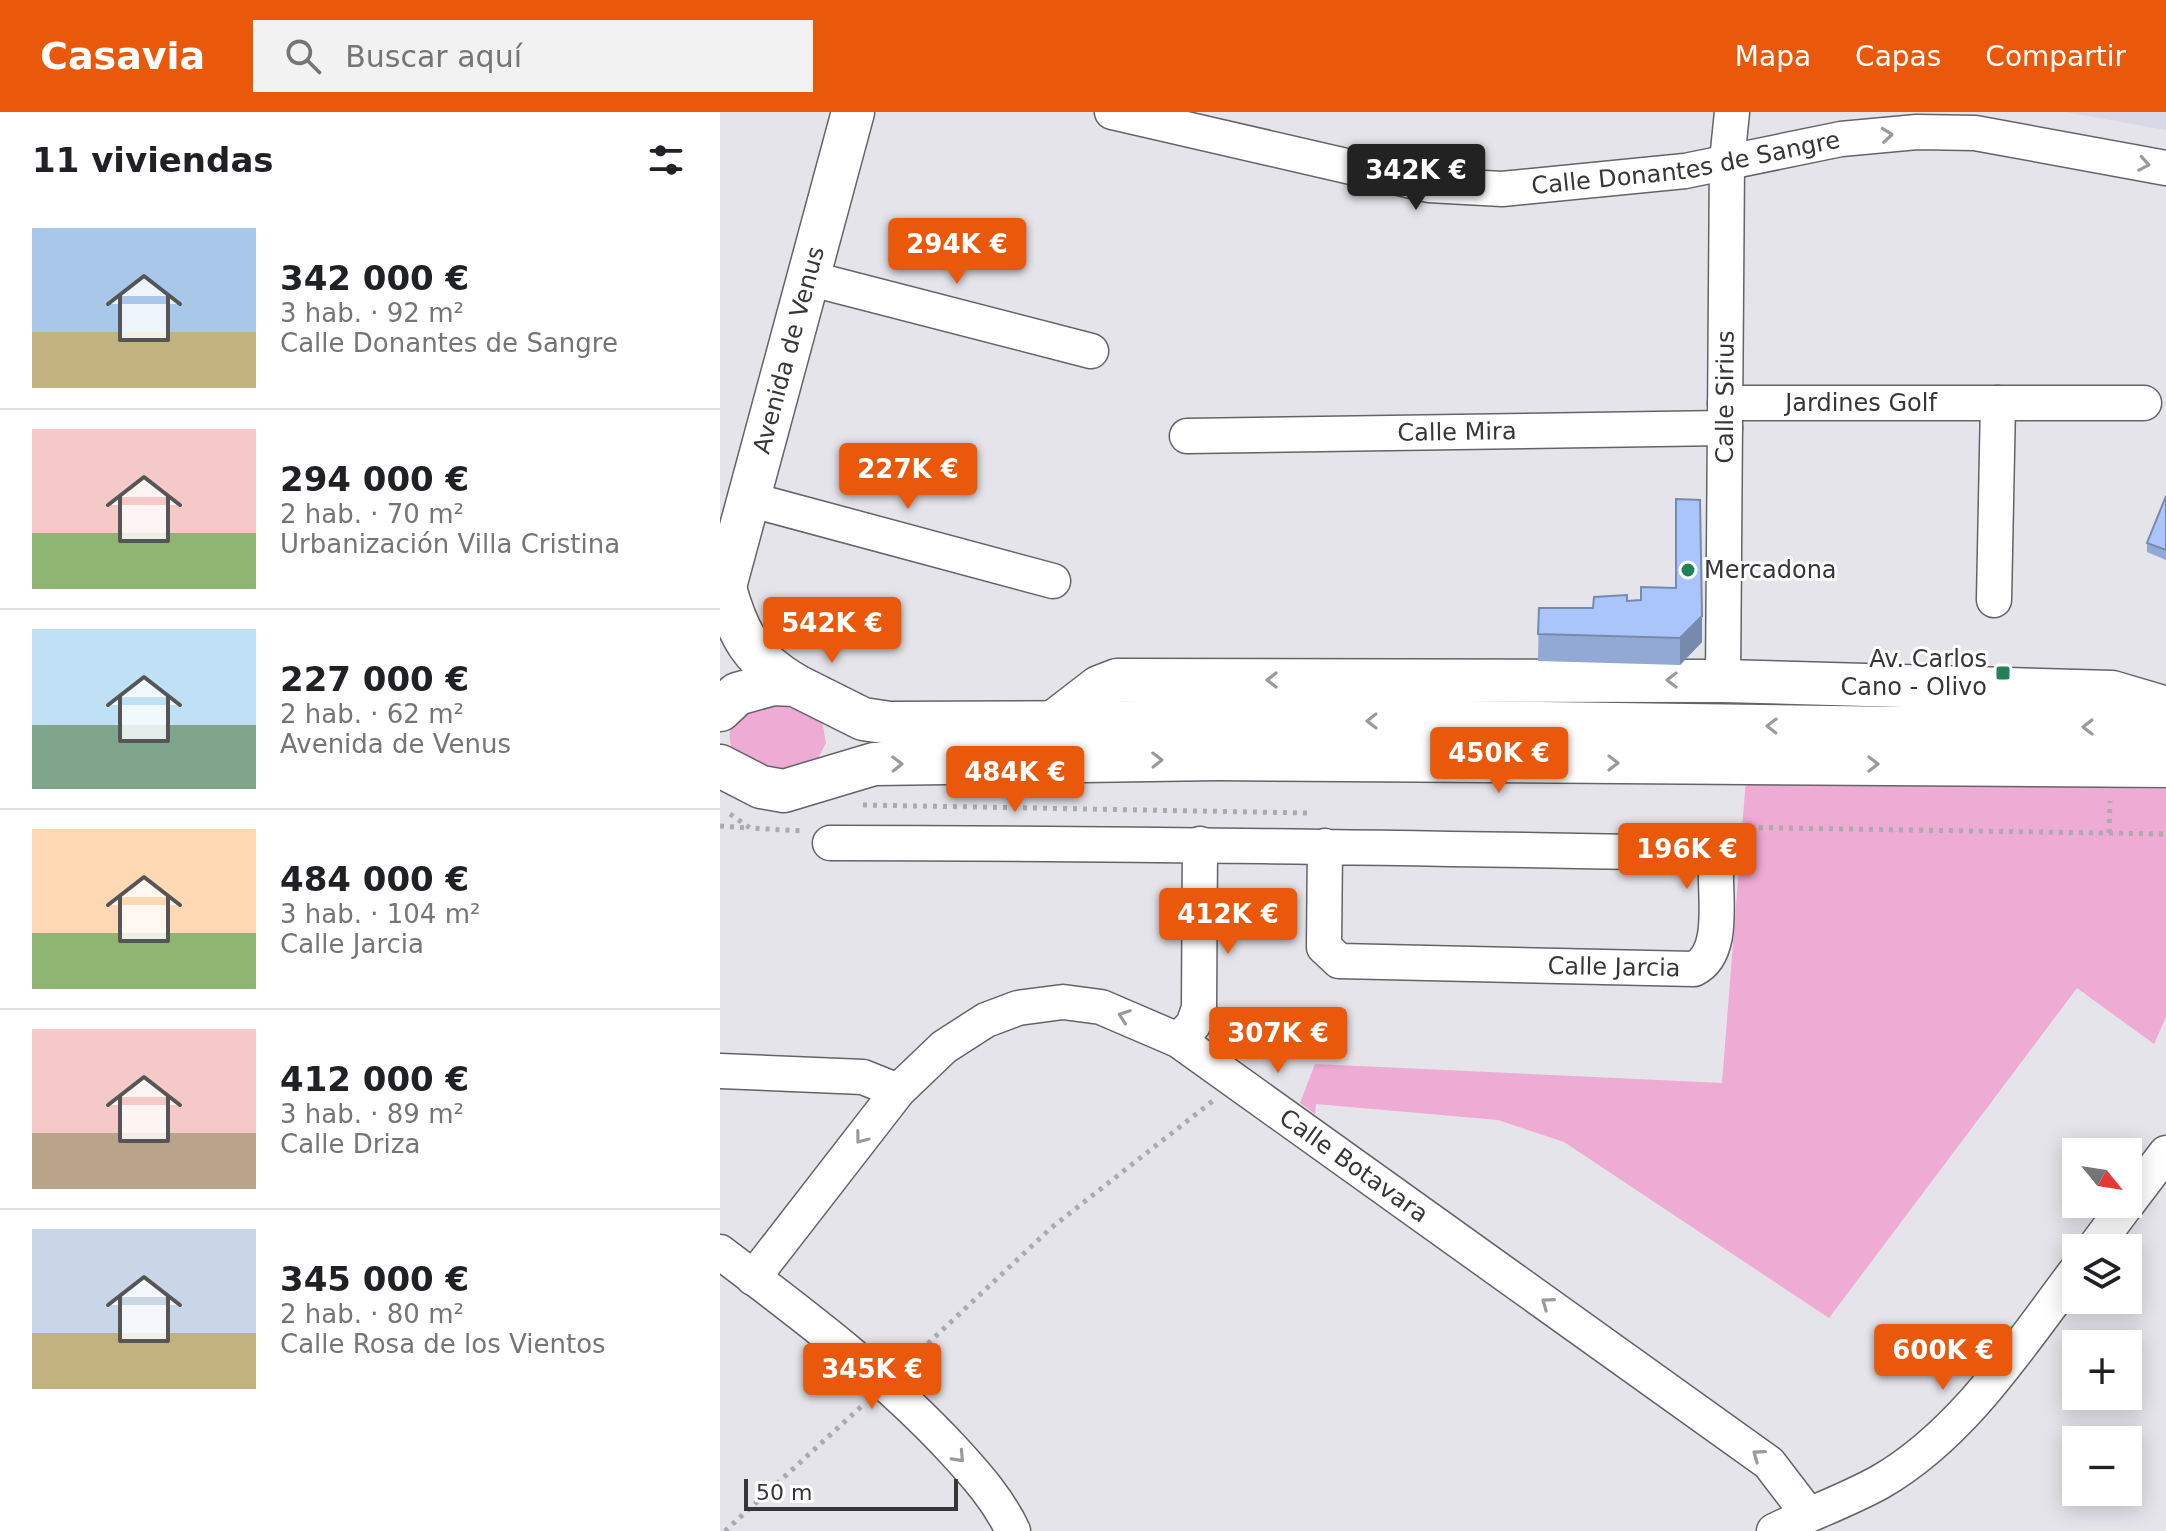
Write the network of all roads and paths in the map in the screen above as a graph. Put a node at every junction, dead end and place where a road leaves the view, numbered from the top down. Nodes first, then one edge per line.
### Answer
1 (853, 112) edge
2 (1112, 112) edge
3 (1732, 112) edge
4 (1727, 161) junction
5 (2166, 168) edge
6 (808, 278) junction
7 (1091, 351) dead end
8 (1998, 403) junction
9 (2144, 403) dead end
10 (1725, 416) junction
11 (1187, 436) dead end
12 (748, 499) junction
13 (1053, 581) dead end
14 (722, 597) edge
15 (1994, 600) dead end
16 (1723, 681) junction
17 (795, 685) junction
18 (832, 706) junction
19 (2166, 708) edge
20 (720, 710) edge
21 (1051, 724) junction
22 (2166, 726) edge
23 (723, 765) edge
24 (2166, 766) edge
25 (821, 780) junction
26 (720, 826) edge
27 (750, 828) dead end
28 (830, 843) dead end
29 (1200, 844) junction
30 (1325, 846) junction
31 (1178, 1040) junction
32 (720, 1071) edge
33 (1237, 1082) junction
34 (898, 1091) junction
35 (2166, 1153) edge
36 (2142, 1185) edge
37 (2117, 1218) edge
38 (2105, 1234) edge
39 (720, 1252) edge
40 (753, 1278) junction
41 (2062, 1290) edge
42 (885, 1384) junction
43 (1808, 1514) junction
44 (725, 1531) edge
45 (1013, 1531) edge
46 (1774, 1531) edge

1 - 6 street, Avenida de Venus
2 - 4 street, Calle Donantes de Sangre
3 - 4 street, Calle Sirius
4 -> 5 street, Calle Donantes de Sangre
4 - 10 street, Calle Sirius
6 - 7 street
6 - 12 street, Avenida de Venus
8 - 9 street, Jardines Golf
8 - 10 street, Jardines Golf
8 - 15 street
10 - 11 street, Calle Mira
10 - 16 street, Calle Sirius
12 - 13 street
12 - 14 street, Avenida de Venus
14 - 17 street, Avenida de Venus
16 - 19 street
16 -> 21 street
17 - 18 street, Avenida de Venus
17 - 20 street
18 - 21 street, Avenida de Venus
18 - 25 street
22 -> 21 street, Avenida de Venus
23 - 25 street
25 -> 24 street
26 - 27 path
28 - 29 street, Calle Jarcia
29 - 30 street, Calle Jarcia
29 - 31 street
30 - 30 street, Calle Jarcia
31 - 33 street, Calle Botavara
31 -> 34 street, Calle Botavara
32 - 34 street
33 - 42 path
43 -> 33 street, Calle Botavara
34 -> 40 street, Calle Botavara
35 - 36 street
37 - 38 street
39 - 40 street
40 - 42 street
41 - 43 street
42 - 44 path
42 -> 45 street
43 - 46 street

